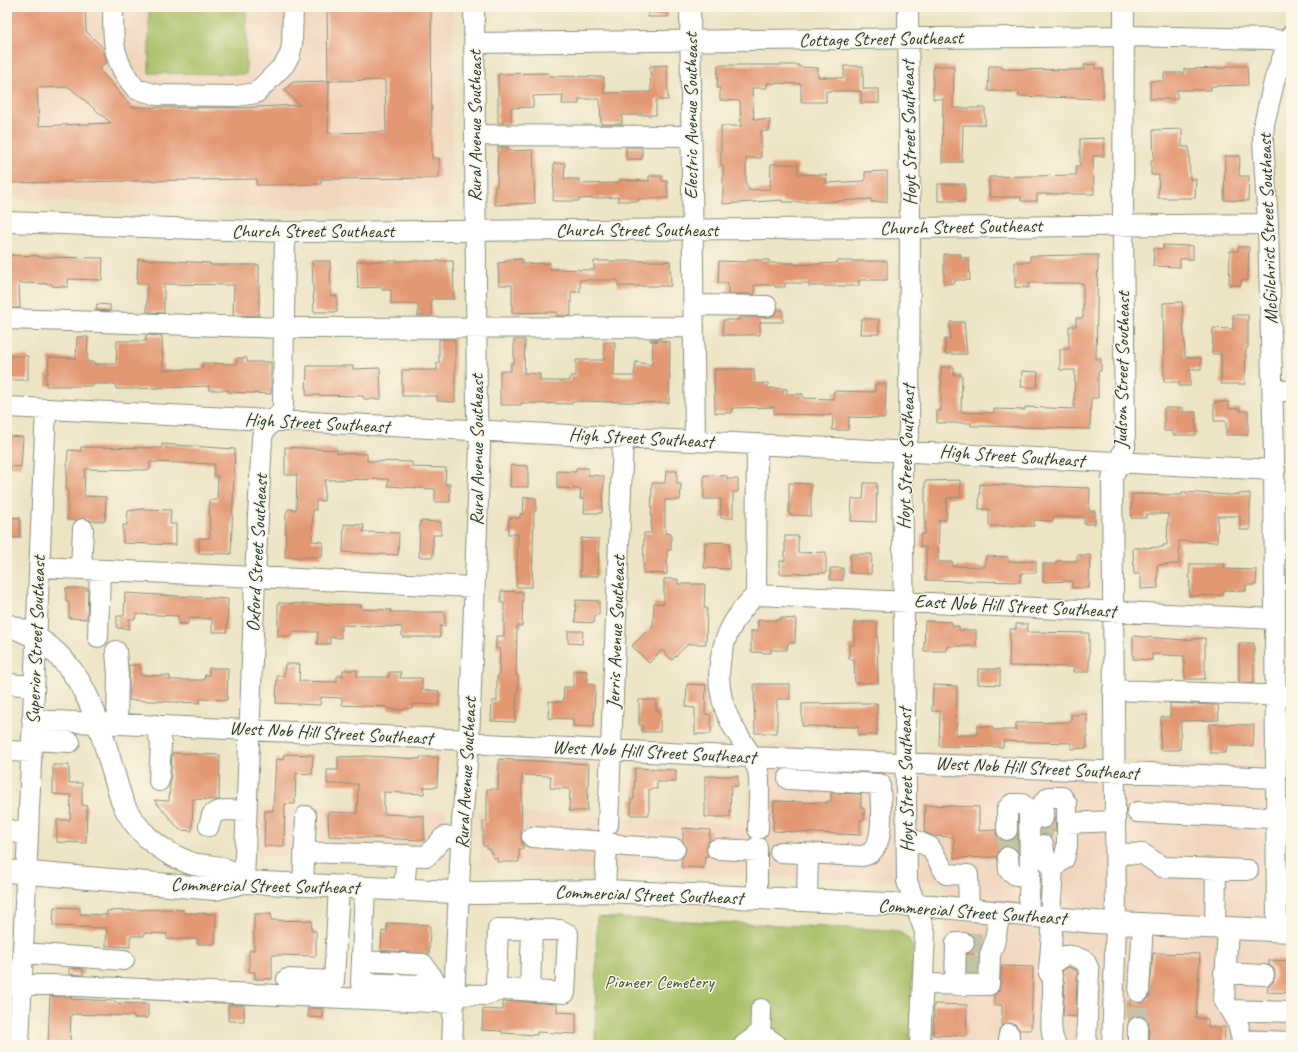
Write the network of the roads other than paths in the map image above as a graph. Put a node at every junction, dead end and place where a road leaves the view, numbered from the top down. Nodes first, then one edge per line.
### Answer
1 (113, 7) edge
2 (293, 7) edge
3 (474, 7) edge
4 (690, 7) edge
5 (908, 7) edge
6 (1124, 7) edge
7 (1124, 36) junction
8 (908, 38) junction
9 (1289, 39) edge
10 (691, 41) junction
11 (474, 43) junction
12 (476, 135) junction
13 (691, 136) junction
14 (7, 222) edge
15 (1268, 224) junction
16 (1123, 225) junction
17 (910, 228) junction
18 (476, 230) junction
19 (692, 230) junction
20 (286, 232) junction
21 (694, 305) junction
22 (767, 306) dead end
23 (7, 319) edge
24 (476, 327) junction
25 (694, 327) junction
26 (284, 328) junction
27 (1282, 390) edge
28 (7, 407) edge
29 (46, 409) junction
30 (272, 421) junction
31 (478, 430) junction
32 (623, 438) junction
33 (695, 441) junction
34 (757, 444) junction
35 (905, 450) junction
36 (1119, 463) junction
37 (1274, 470) junction
38 (83, 529) dead end
39 (39, 567) junction
40 (90, 570) junction
41 (255, 577) junction
42 (474, 587) junction
43 (756, 595) junction
44 (904, 601) junction
45 (1113, 611) junction
46 (1275, 619) junction
47 (7, 625) edge
48 (98, 637) dead end
49 (36, 638) junction
50 (116, 651) dead end
51 (7, 683) edge
52 (34, 686) junction
53 (1113, 690) junction
54 (1283, 696) edge
55 (32, 720) junction
56 (107, 724) junction
57 (155, 725) junction
58 (249, 729) junction
59 (469, 740) junction
60 (70, 742) dead end
61 (31, 746) junction
62 (612, 749) junction
63 (1283, 750) edge
64 (7, 751) edge
65 (750, 757) junction
66 (906, 763) junction
67 (1113, 772) junction
68 (1276, 778) junction
69 (788, 779) dead end
70 (159, 781) dead end
71 (880, 803) junction
72 (906, 804) junction
73 (246, 810) junction
74 (1137, 812) dead end
75 (306, 816) dead end
76 (1043, 818) tunnel mouth
77 (1284, 819) edge
78 (1115, 821) junction
79 (1067, 823) junction
80 (209, 826) dead end
81 (7, 829) edge
82 (1007, 830) tunnel mouth
83 (608, 833) junction
84 (27, 836) junction
85 (461, 836) junction
86 (532, 837) dead end
87 (906, 838) junction
88 (758, 842) junction
89 (1043, 845) tunnel mouth
90 (675, 849) dead end
91 (717, 849) dead end
92 (304, 852) junction
93 (780, 852) dead end
94 (1115, 853) junction
95 (808, 854) junction
96 (407, 855) junction
97 (1008, 857) tunnel mouth
98 (1053, 868) junction
99 (1216, 869) junction
100 (1248, 870) dead end
101 (17, 871) edge
102 (1030, 875) junction
103 (244, 882) junction
104 (303, 885) junction
105 (339, 886) junction
106 (365, 888) junction
107 (404, 890) junction
108 (605, 891) junction
109 (459, 892) junction
110 (757, 899) junction
111 (807, 901) junction
112 (915, 905) junction
113 (969, 910) junction
114 (1000, 913) junction
115 (1028, 915) junction
116 (1052, 917) junction
117 (1116, 923) junction
118 (1143, 924) junction
119 (1221, 928) junction
120 (532, 929) junction
121 (1284, 931) edge
122 (23, 953) junction
123 (973, 954) junction
124 (124, 960) dead end
125 (362, 961) junction
126 (1049, 967) junction
127 (1114, 971) junction
128 (1224, 973) junction
129 (1089, 975) junction
130 (1264, 975) dead end
131 (287, 979) dead end
132 (334, 981) junction
133 (14, 983) edge
134 (361, 983) junction
135 (922, 984) junction
136 (955, 985) junction
137 (530, 990) junction
138 (497, 991) junction
139 (450, 992) junction
140 (1139, 992) tunnel mouth
141 (761, 1009) dead end
142 (1230, 1010) junction
143 (1291, 1012) edge
144 (760, 1039) edge
145 (1291, 1042) edge
146 (1243, 1043) edge
147 (19, 1045) edge
148 (452, 1045) edge
149 (744, 1045) edge
150 (777, 1045) edge
151 (920, 1045) edge
152 (1049, 1045) edge
153 (1056, 1045) edge
154 (1078, 1045) edge
155 (1086, 1045) edge
156 (1112, 1045) edge

1 - 2 street
3 - 11 street, Rural Avenue Southeast
4 - 10 street, Electric Avenue Southeast
5 - 8 street, Hoyt Street Southeast
6 - 7 street, Judson Street Southeast
7 - 8 street, Cottage Street Southeast
7 - 9 street, Cottage Street Southeast
7 - 16 street, Judson Street Southeast
8 - 10 street, Cottage Street Southeast
8 - 17 street, Hoyt Street Southeast
9 - 15 street, McGilchrist Street Southeast
10 - 11 street, Cottage Street Southeast
10 - 13 street, Electric Avenue Southeast
11 - 12 street, Rural Avenue Southeast
12 - 13 street
12 - 18 street, Rural Avenue Southeast
13 - 19 street, Electric Avenue Southeast
14 - 20 street, Church Street Southeast
15 - 16 street, Church Street Southeast
15 - 27 street, McGilchrist Street Southeast
16 - 17 street, Church Street Southeast
16 - 36 street, Judson Street Southeast
17 - 19 street, Church Street Southeast
17 - 35 street, Hoyt Street Southeast
18 - 19 street, Church Street Southeast
18 - 20 street, Church Street Southeast
18 - 24 street, Rural Avenue Southeast
19 - 21 street, Electric Avenue Southeast
20 - 26 street, Oxford Street Southeast
21 - 22 street
21 - 25 street, Electric Avenue Southeast
23 - 26 street
24 - 25 street
24 - 26 street
24 - 31 street, Rural Avenue Southeast
25 - 33 street, Electric Avenue Southeast
26 - 30 street, Oxford Street Southeast
27 - 37 street, McGilchrist Street Southeast
28 - 29 street, High Street Southeast
29 - 30 street, High Street Southeast
29 - 39 street, Superior Street Southeast
30 - 31 street, High Street Southeast
30 - 41 street, Oxford Street Southeast
31 - 32 street, High Street Southeast
31 - 42 street, Rural Avenue Southeast
32 - 33 street, High Street Southeast
32 - 62 street, Jerris Avenue Southeast
33 - 34 street, High Street Southeast
34 - 35 street, High Street Southeast
34 - 43 street
35 - 36 street, High Street Southeast
35 - 44 street, Hoyt Street Southeast
36 - 37 street, High Street Southeast
36 - 45 street, Judson Street Southeast
37 - 46 street, McGilchrist Street Southeast
38 - 40 street
39 - 40 street
39 - 49 street, Superior Street Southeast
40 - 41 street
40 - 48 street
41 - 42 street
41 - 58 street, Oxford Street Southeast
42 - 59 street, Rural Avenue Southeast
43 - 44 street, East Nob Hill Street Southeast
43 - 65 street
44 - 45 street, East Nob Hill Street Southeast
44 - 66 street, Hoyt Street Southeast
45 - 46 street, East Nob Hill Street Southeast
45 - 53 street, Judson Street Southeast
46 - 54 street, McGilchrist Street Southeast
47 - 49 main road
49 - 52 street, Superior Street Southeast
49 - 56 main road
50 - 56 street
51 - 52 street
52 - 55 street, Superior Street Southeast
53 - 54 street
53 - 67 street, Judson Street Southeast
54 - 63 street, McGilchrist Street Southeast
55 - 56 street, West Nob Hill Street Southeast
55 - 61 street, Superior Street Southeast
56 - 57 street, West Nob Hill Street Southeast
56 - 103 main road
57 - 58 street, West Nob Hill Street Southeast
57 - 70 street
58 - 59 street, West Nob Hill Street Southeast
58 - 73 street, Oxford Street Southeast
59 - 62 street, West Nob Hill Street Southeast
59 - 85 street, Rural Avenue Southeast
60 - 61 street
61 - 64 street
61 - 84 street, Superior Street Southeast
62 - 65 street, West Nob Hill Street Southeast
62 - 83 street, Jerris Avenue Southeast
63 - 68 street, McGilchrist Street Southeast
65 - 66 street, West Nob Hill Street Southeast
65 - 88 street
66 - 67 street, West Nob Hill Street Southeast
66 - 72 street, Hoyt Street Southeast
67 - 68 street, West Nob Hill Street Southeast
67 - 78 street, Judson Street Southeast
68 - 77 street, McGilchrist Street Southeast
69 - 71 street
71 - 72 street
71 - 95 street
72 - 87 street, Hoyt Street Southeast
73 - 80 street
73 - 103 street, Oxford Street Southeast
74 - 77 street
75 - 92 street
76 - 79 street
77 - 121 street, McGilchrist Street Southeast
78 - 79 street
78 - 94 street, Judson Street Southeast
79 - 98 street
81 - 84 street
82 - 102 street
83 - 86 street
83 - 90 street
83 - 108 street, Jerris Avenue Southeast
84 - 101 street, Superior Street Southeast
85 - 96 street
85 - 109 street, Rural Avenue Southeast
87 - 112 street, Hoyt Street Southeast
87 - 113 street
88 - 91 street
88 - 110 street
89 - 98 street
92 - 96 street
92 - 104 street
93 - 95 street
94 - 99 street
94 - 117 street, Judson Street Southeast
95 - 111 street
96 - 107 street
97 - 102 street
98 - 116 street
99 - 100 street
99 - 119 street
101 - 103 main road, Commercial Street Southeast
101 - 122 street, Superior Street Southeast
102 - 115 street
103 - 104 main road, Commercial Street Southeast
104 - 105 main road, Commercial Street Southeast
105 - 106 main road, Commercial Street Southeast
105 - 132 street
106 - 107 main road, Commercial Street Southeast
106 - 125 street
107 - 109 main road, Commercial Street Southeast
108 - 109 main road, Commercial Street Southeast
108 - 110 main road, Commercial Street Southeast
109 - 139 street, Rural Avenue Southeast
110 - 111 main road, Commercial Street Southeast
111 - 112 main road, Commercial Street Southeast
112 - 113 main road, Commercial Street Southeast
112 - 135 street, Hoyt Street Southeast
113 - 114 main road, Commercial Street Southeast
114 - 115 main road, Commercial Street Southeast
114 - 123 street
115 - 116 main road, Commercial Street Southeast
116 - 117 main road, Commercial Street Southeast
116 - 126 street
117 - 118 main road, Commercial Street Southeast
117 - 127 street, Judson Street Southeast
118 - 119 main road, Commercial Street Southeast
118 - 140 street
119 - 121 main road, Commercial Street Southeast
119 - 128 street
120 - 137 street
120 - 137 street
120 - 138 street
122 - 124 street
122 - 133 street, Superior Street Southeast
123 - 136 street
123 - 136 street
125 - 134 street
125 - 139 street
126 - 129 street
126 - 152 street
126 - 153 street
127 - 129 street
127 - 156 street, Judson Street Southeast
128 - 130 street
128 - 142 street
129 - 154 street
129 - 155 street
131 - 132 street
132 - 134 street
133 - 139 street
133 - 147 street, Superior Street Southeast
134 - 139 street
135 - 136 street
135 - 151 street, Hoyt Street Southeast
137 - 138 street
138 - 139 street
139 - 148 street, Rural Avenue Southeast
141 - 144 street
142 - 143 street
142 - 146 street
144 - 149 street
144 - 150 street
145 - 146 street

